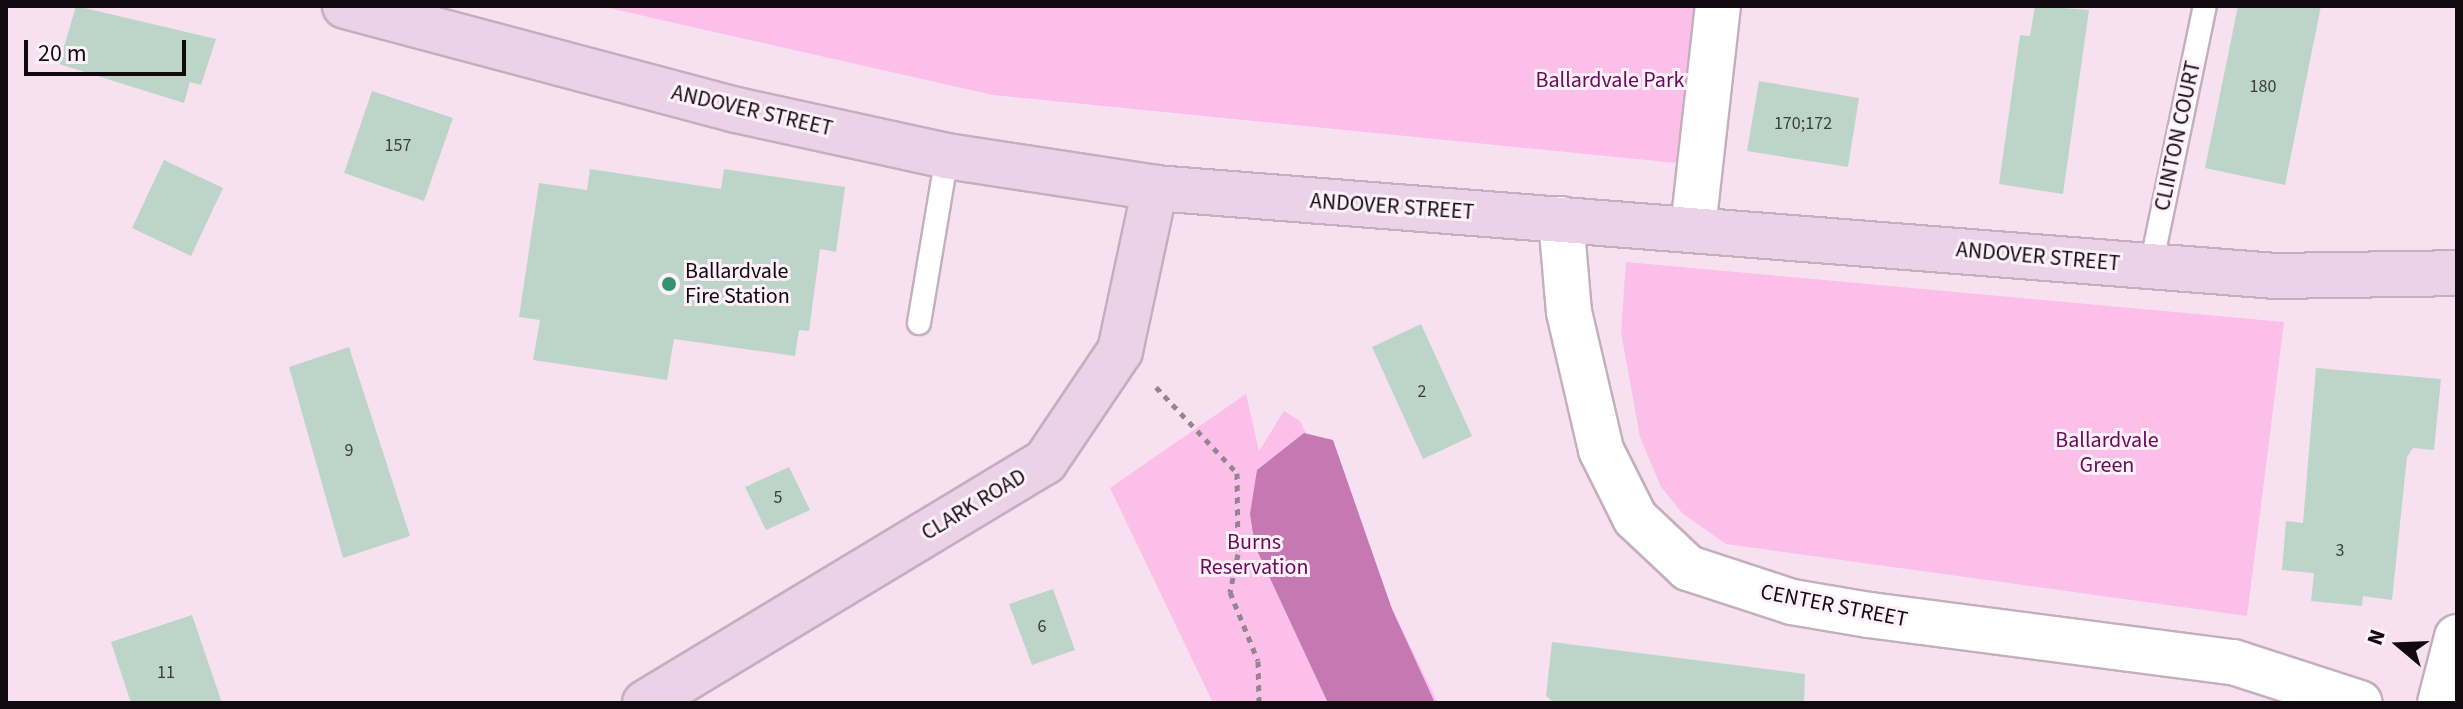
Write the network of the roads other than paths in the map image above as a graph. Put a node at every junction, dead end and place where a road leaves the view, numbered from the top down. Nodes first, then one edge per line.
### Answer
1 (345, 6) edge
2 (1718, 6) edge
3 (2205, 6) edge
4 (947, 156) junction
5 (1155, 188) junction
6 (1561, 219) junction
7 (1693, 228) junction
8 (2151, 266) junction
9 (2457, 273) edge
10 (919, 323) dead end
11 (2457, 637) edge
12 (645, 703) edge
13 (2360, 703) edge
14 (2440, 703) edge

1 - 4 main road, ANDOVER STREET
2 - 7 street
3 - 8 lane, CLINTON COURT
4 - 5 main road, ANDOVER STREET
4 - 10 lane
5 - 6 main road, ANDOVER STREET
5 - 12 main road, CLARK ROAD
6 - 7 main road, ANDOVER STREET
6 - 13 street, CENTER STREET
7 - 8 main road, ANDOVER STREET
8 - 9 main road, ANDOVER STREET
11 - 14 street

